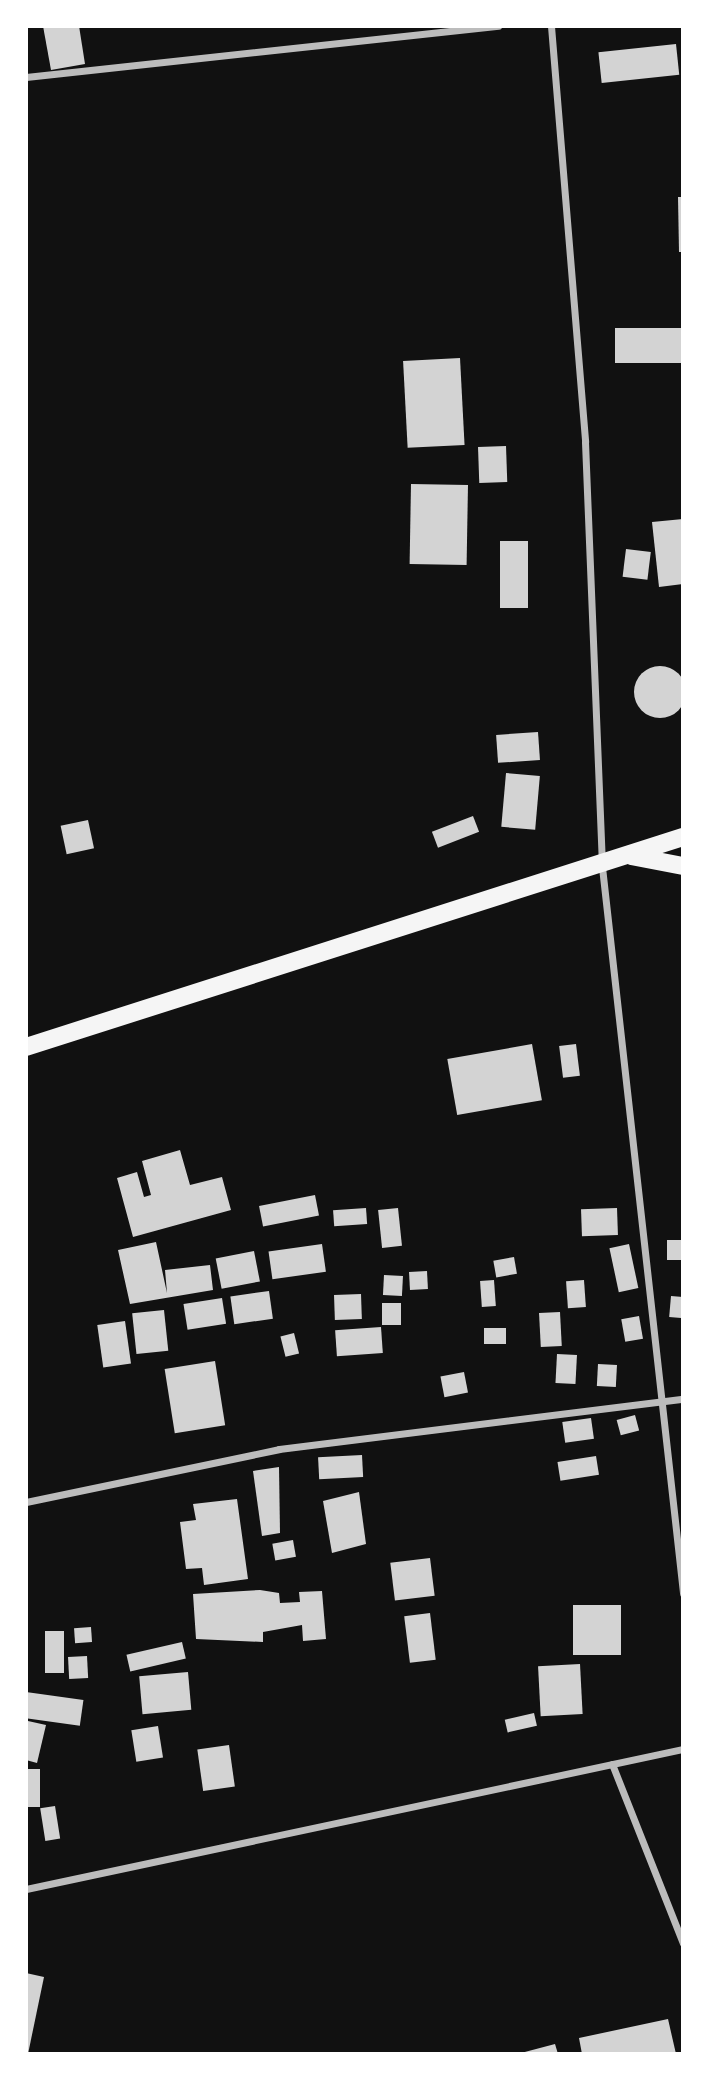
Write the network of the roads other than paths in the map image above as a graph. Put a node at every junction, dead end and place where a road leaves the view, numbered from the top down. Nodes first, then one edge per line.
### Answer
1 (498, 26) edge
2 (551, 26) edge
3 (26, 77) edge
4 (683, 837) edge
5 (628, 856) junction
6 (683, 866) edge
7 (603, 867) junction
8 (26, 1047) edge
9 (683, 1399) edge
10 (663, 1402) junction
11 (26, 1502) edge
12 (683, 1593) edge
13 (683, 1749) edge
14 (612, 1764) junction
15 (26, 1889) edge
16 (683, 1943) edge

1 - 3 street
2 - 7 street
4 - 5 main road
5 - 6 main road
5 - 7 main road
7 - 8 main road
7 - 10 street
9 - 10 street
10 - 11 street
10 - 12 street
13 - 14 street
14 - 15 street
14 - 16 street

